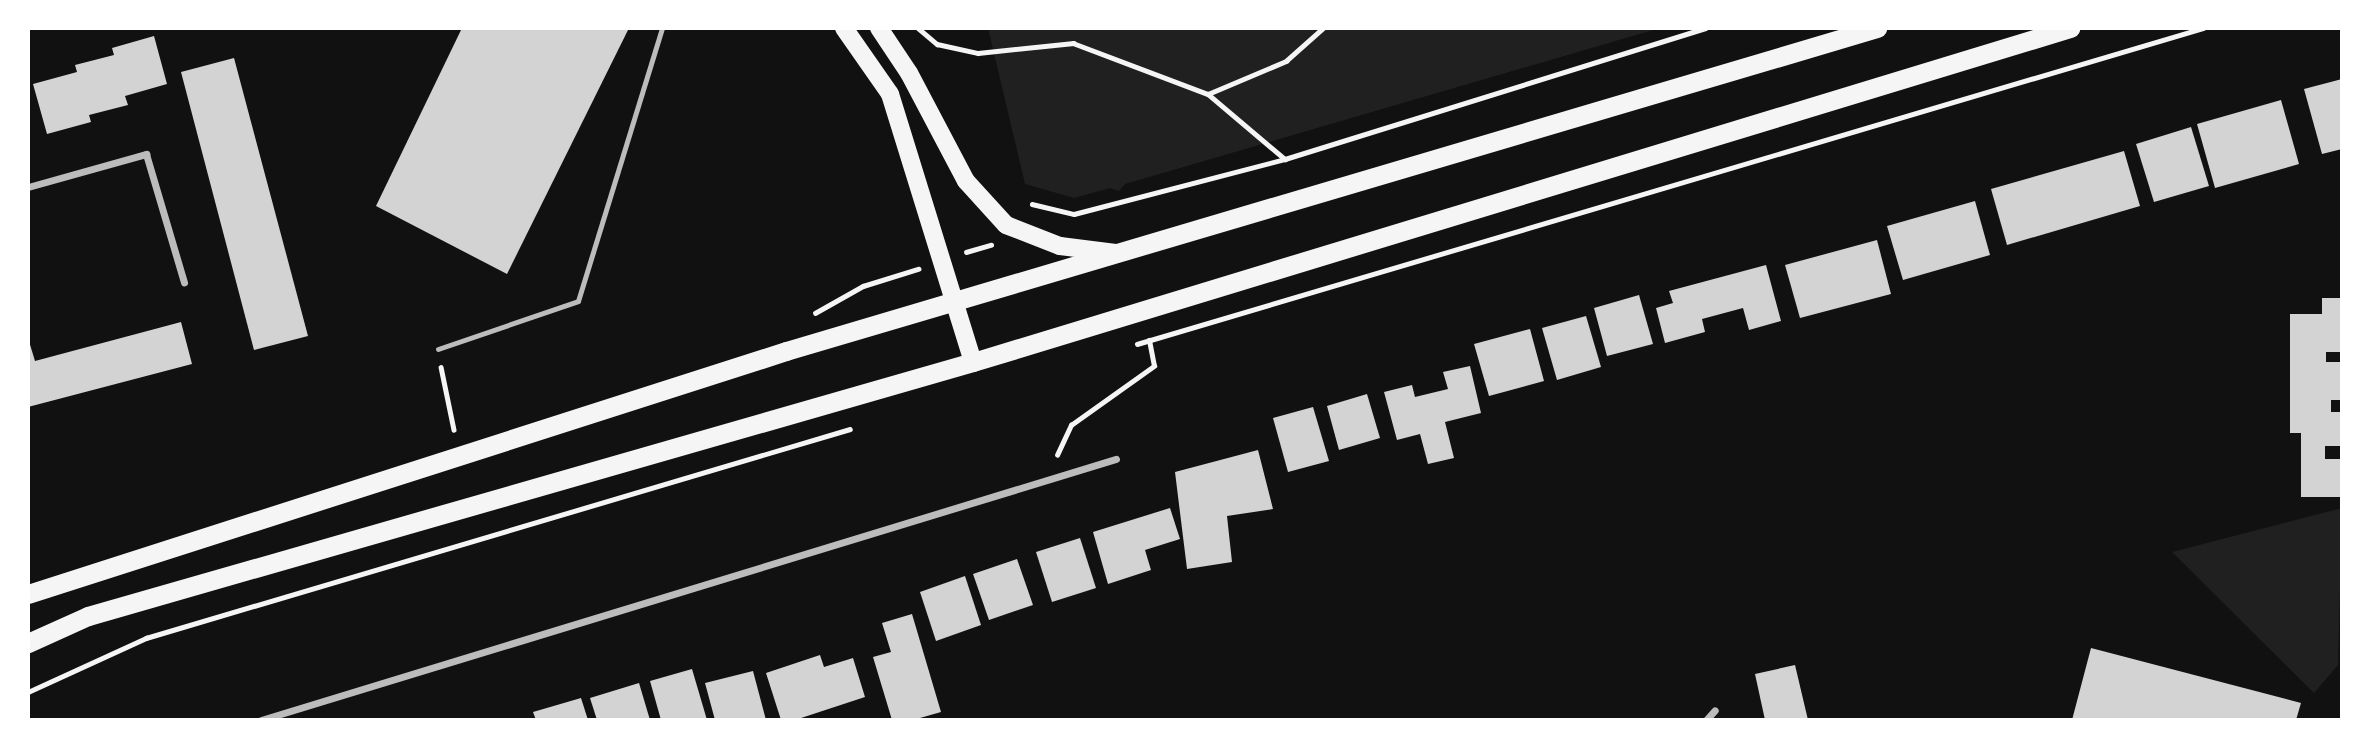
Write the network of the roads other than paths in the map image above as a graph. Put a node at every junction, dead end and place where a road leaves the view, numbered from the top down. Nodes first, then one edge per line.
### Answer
1 (662, 28) edge
2 (844, 28) edge
3 (879, 28) edge
4 (1878, 28) edge
5 (2070, 28) edge
6 (28, 187) edge
7 (1118, 253) junction
8 (184, 282) dead end
9 (956, 302) junction
10 (439, 349) dead end
11 (973, 362) junction
12 (1116, 459) dead end
13 (28, 594) edge
14 (28, 643) edge
15 (1715, 710) dead end
16 (261, 720) edge
17 (1706, 720) edge

1 - 10 lane
2 - 9 main road
3 - 7 main road
4 - 7 highway
5 - 11 highway
6 - 8 street
7 - 9 highway
9 - 11 main road
9 - 13 highway
11 - 14 highway
12 - 16 street
15 - 17 street

